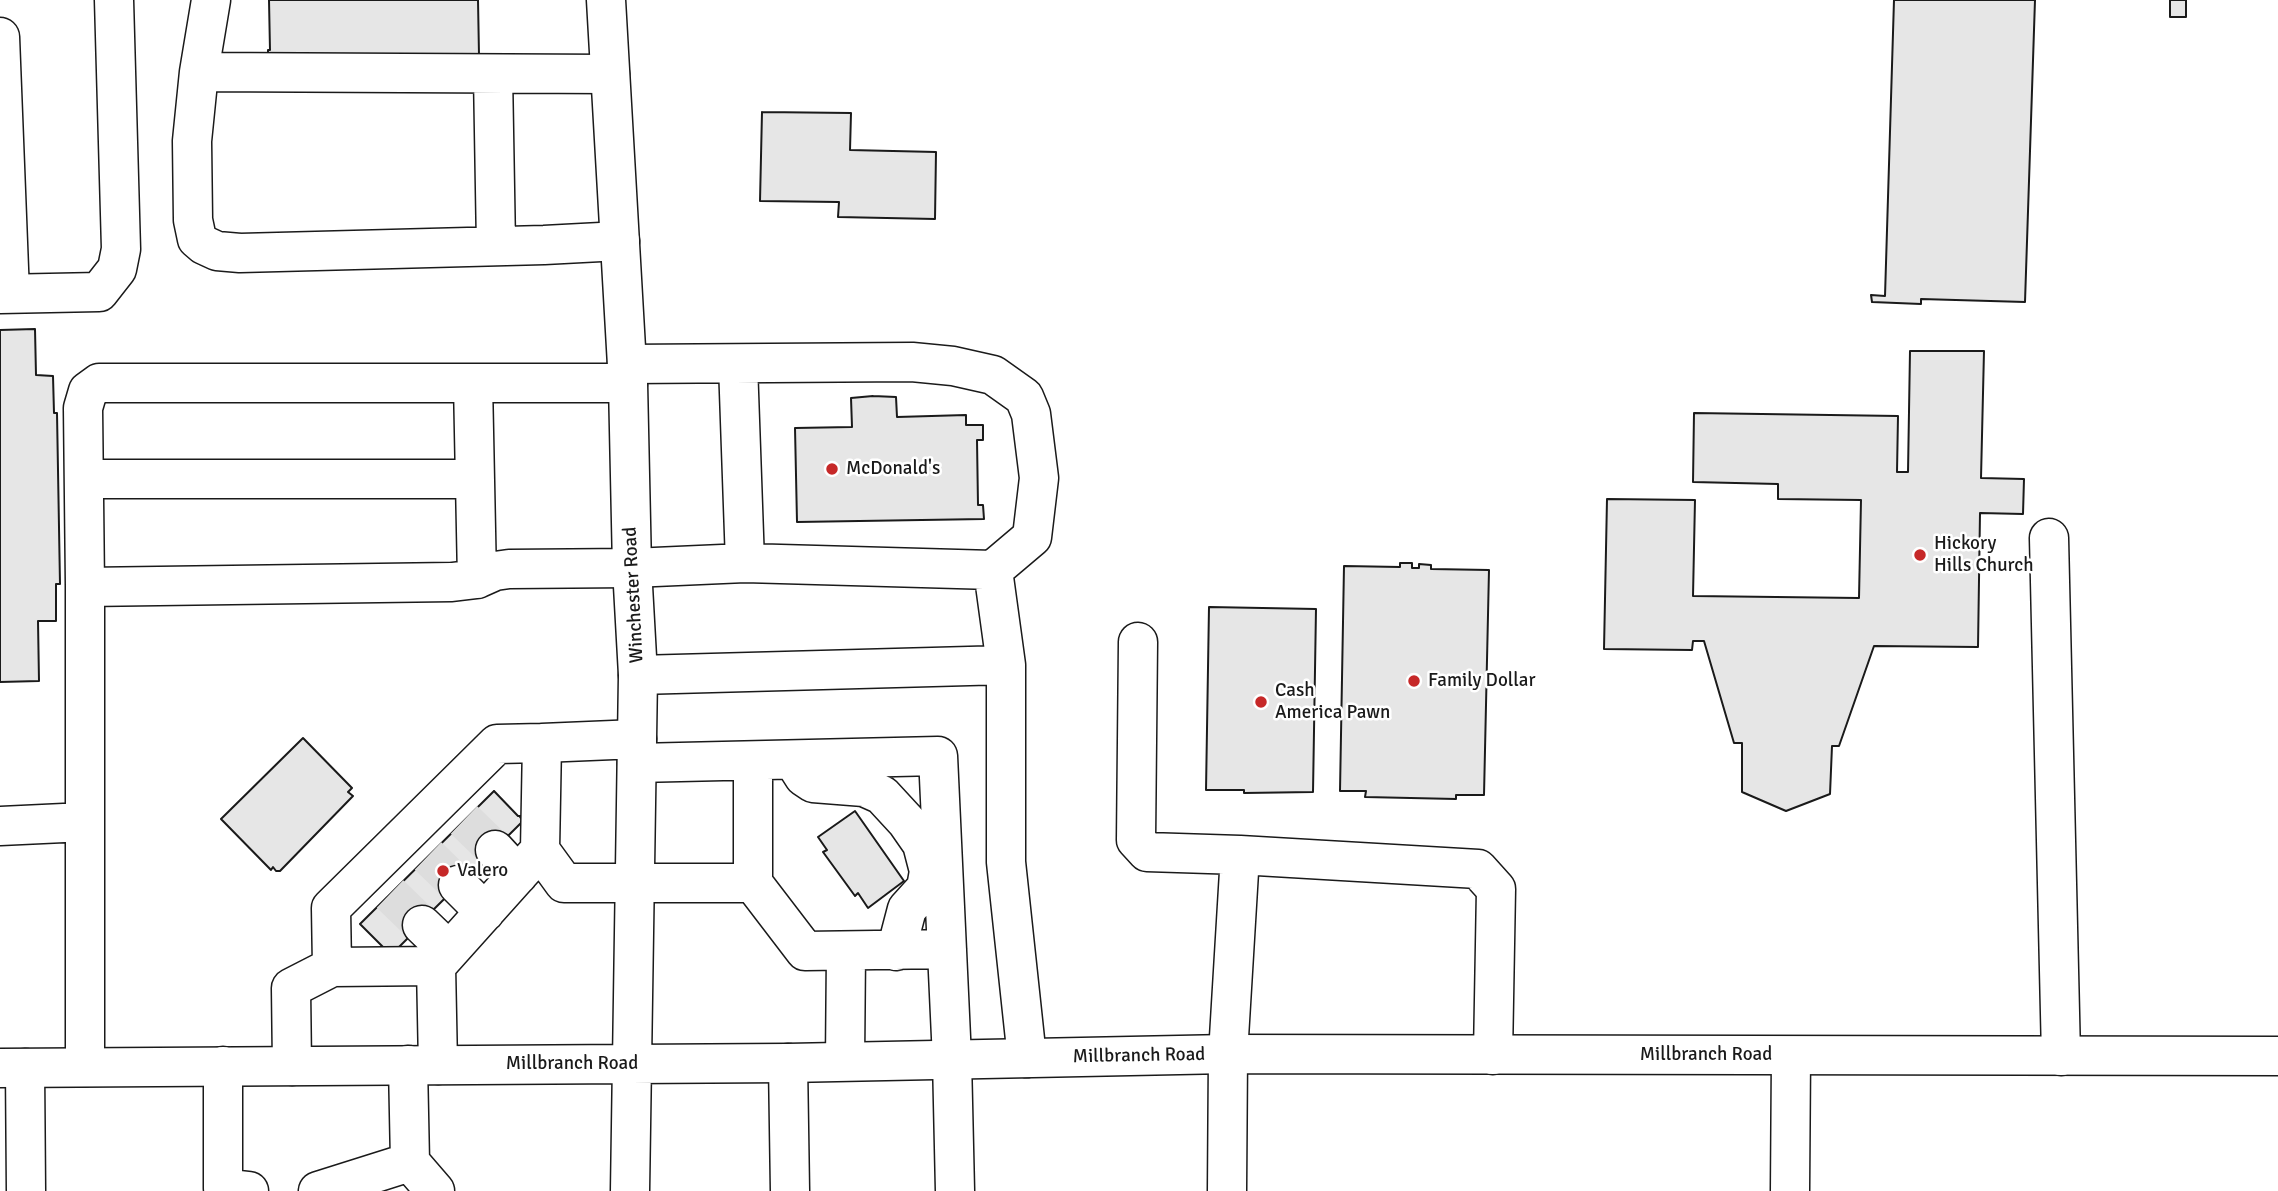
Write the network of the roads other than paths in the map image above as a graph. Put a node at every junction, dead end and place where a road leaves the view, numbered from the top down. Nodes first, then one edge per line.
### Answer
1 (114, 0) edge
2 (211, 0) edge
3 (606, 0) edge
4 (0, 37) edge
5 (199, 72) junction
6 (493, 74) junction
7 (610, 74) junction
8 (620, 241) junction
9 (496, 246) junction
10 (5, 294) edge
11 (738, 364) junction
12 (627, 374) junction
13 (473, 383) junction
14 (84, 479) junction
15 (475, 479) junction
16 (2049, 538) dead end
17 (745, 563) junction
18 (632, 568) junction
19 (993, 570) junction
20 (477, 579) junction
21 (85, 587) junction
22 (1138, 642) dead end
23 (1006, 665) junction
24 (638, 675) junction
25 (542, 743) junction
26 (637, 751) junction
27 (792, 760) junction
28 (753, 761) junction
29 (85, 822) junction
30 (0, 826) edge
31 (1240, 855) junction
32 (518, 859) junction
33 (635, 882) junction
34 (753, 883) junction
35 (422, 925) tunnel mouth
36 (947, 949) junction
37 (896, 951) junction
38 (846, 952) junction
39 (442, 958) junction
40 (332, 967) junction
41 (1228, 1054) junction
42 (1493, 1055) junction
43 (1791, 1056) junction
44 (2061, 1056) junction
45 (2278, 1056) edge
46 (1027, 1058) junction
47 (952, 1059) junction
48 (845, 1061) junction
49 (788, 1063) junction
50 (633, 1064) junction
51 (423, 1065) junction
52 (223, 1066) junction
53 (292, 1066) junction
54 (85, 1067) junction
55 (13, 1068) edge
56 (410, 1162) junction
57 (26, 1191) edge
58 (249, 1191) edge
59 (318, 1191) edge
60 (435, 1191) edge
61 (629, 1191) edge
62 (790, 1191) edge
63 (955, 1191) edge
64 (1227, 1191) edge
65 (1790, 1191) edge

1 - 10 main road
2 - 5 main road
3 - 7 main road, Winchester Road
4 - 10 main road
5 - 6 main road
5 - 9 main road
6 - 7 main road
6 - 9 main road
7 - 8 main road, Winchester Road
8 - 9 main road
8 - 12 main road, Winchester Road
11 - 12 main road
11 - 17 main road
11 - 19 main road
12 - 13 main road
12 - 18 main road, Winchester Road
13 - 14 main road
13 - 15 main road
14 - 15 main road
14 - 21 main road
15 - 20 main road
16 - 44 main road
17 - 18 main road
17 - 19 main road
18 - 20 main road
18 - 24 main road, Winchester Road
19 - 23 main road
20 - 21 main road
21 - 29 main road
22 - 31 main road
23 - 24 main road
23 - 46 main road
24 - 26 main road, Winchester Road
25 - 26 main road
25 - 32 main road
25 - 40 main road
26 - 28 main road
26 - 33 main road, Winchester Road
27 - 28 main road
27 - 36 main road
27 - 37 main road
28 - 34 main road
29 - 30 main road
29 - 54 main road
31 - 41 main road
31 - 42 main road
32 - 33 main road
32 - 39 main road
33 - 34 main road
33 - 50 main road, Winchester Road
34 - 38 main road
35 - 39 main road
36 - 37 main road
36 - 47 main road
37 - 38 main road
38 - 48 main road
39 - 40 main road
39 - 51 main road
40 - 53 main road
41 - 42 main road, Millbranch Road
41 - 46 main road, Millbranch Road
41 - 64 main road
42 - 43 main road, Millbranch Road
43 - 44 main road, Millbranch Road
43 - 65 main road
44 - 45 main road, Millbranch Road
46 - 47 main road, Millbranch Road
47 - 48 main road, Millbranch Road
47 - 63 main road
48 - 49 main road, Millbranch Road
49 - 50 main road, Millbranch Road
49 - 62 main road
50 - 51 main road, Millbranch Road
50 - 61 main road, Winchester Road
51 - 53 main road, Millbranch Road
51 - 56 main road
52 - 53 main road, Millbranch Road
52 - 54 main road, Millbranch Road
52 - 58 main road
54 - 55 main road, Millbranch Road
55 - 57 main road
56 - 59 main road
56 - 60 main road

